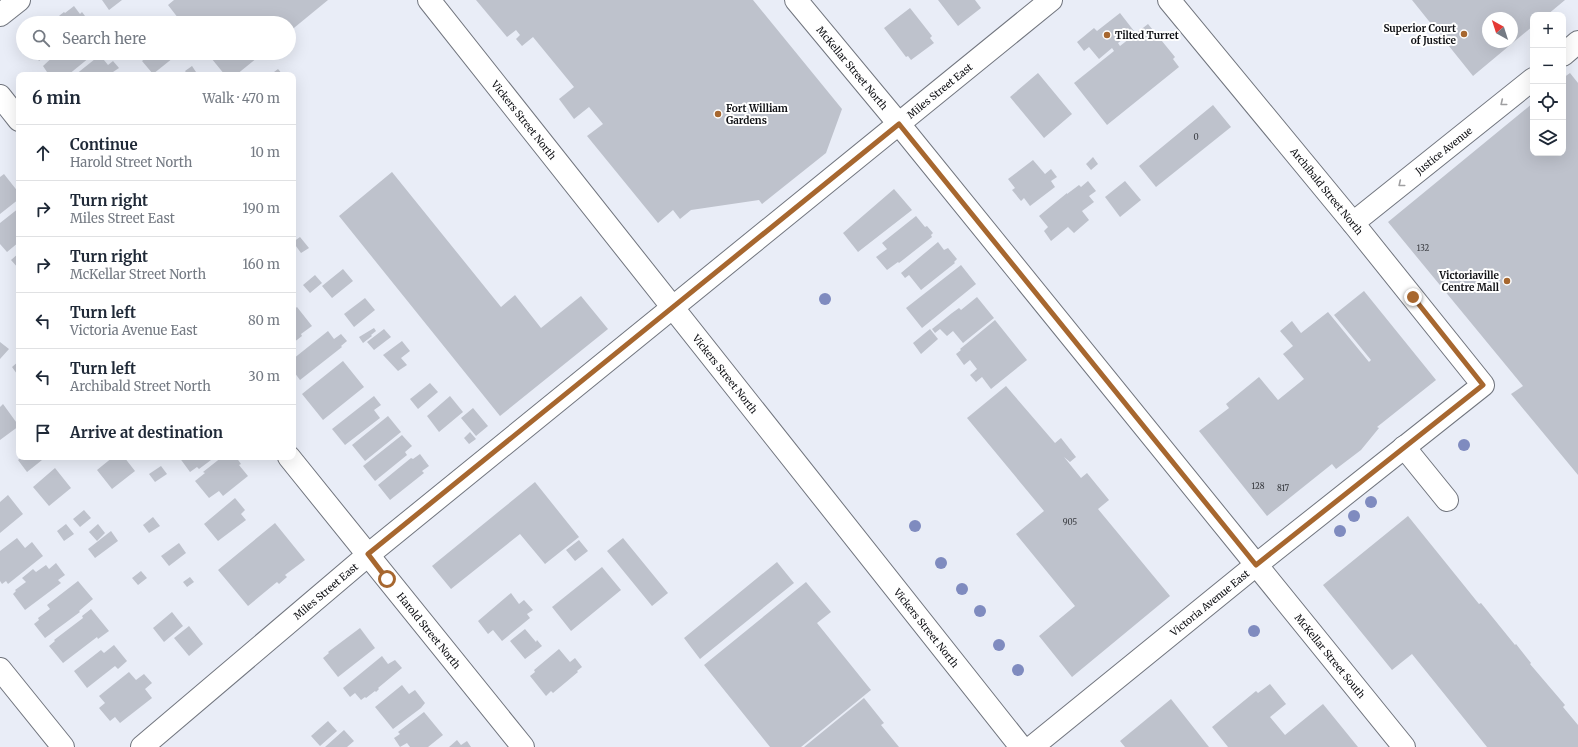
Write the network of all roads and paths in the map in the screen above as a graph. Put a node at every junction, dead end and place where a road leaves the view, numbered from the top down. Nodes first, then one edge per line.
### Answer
1 (19, 0) edge
2 (429, 0) edge
3 (796, 0) edge
4 (1052, 0) edge
5 (1170, 0) edge
6 (0, 15) edge
7 (1578, 42) edge
8 (1566, 52) edge
9 (1530, 81) edge
10 (0, 96) edge
11 (16, 116) edge
12 (899, 124) junction
13 (1353, 223) junction
14 (672, 308) junction
15 (1483, 385) joint
16 (1404, 447) junction
17 (291, 460) edge
18 (1446, 500) dead end
19 (368, 554) junction
20 (1256, 565) junction
21 (0, 669) edge
22 (63, 747) edge
23 (142, 747) edge
24 (524, 747) edge
25 (1021, 747) edge
26 (1032, 747) edge
27 (1404, 747) edge

1 - 6 street
2 - 14 street, Vickers Street North
3 - 12 street, McKellar Street North
4 - 12 street, Miles Street East
5 - 13 street, Archibald Street North
7 - 8 street
9 -> 13 street, Justice Avenue
10 - 11 street
12 - 14 street, Miles Street East
12 - 20 street, McKellar Street North
13 - 15 street, Archibald Street North
14 - 19 street, Miles Street East
14 - 25 street, Vickers Street North
15 - 16 street, Victoria Avenue East
16 - 18 street
16 - 20 street, Victoria Avenue East
17 - 19 street, Harold Street North
19 - 23 street, Miles Street East
19 - 24 street, Harold Street North
20 - 26 street, Victoria Avenue East
20 - 27 street, McKellar Street South
21 - 22 street

